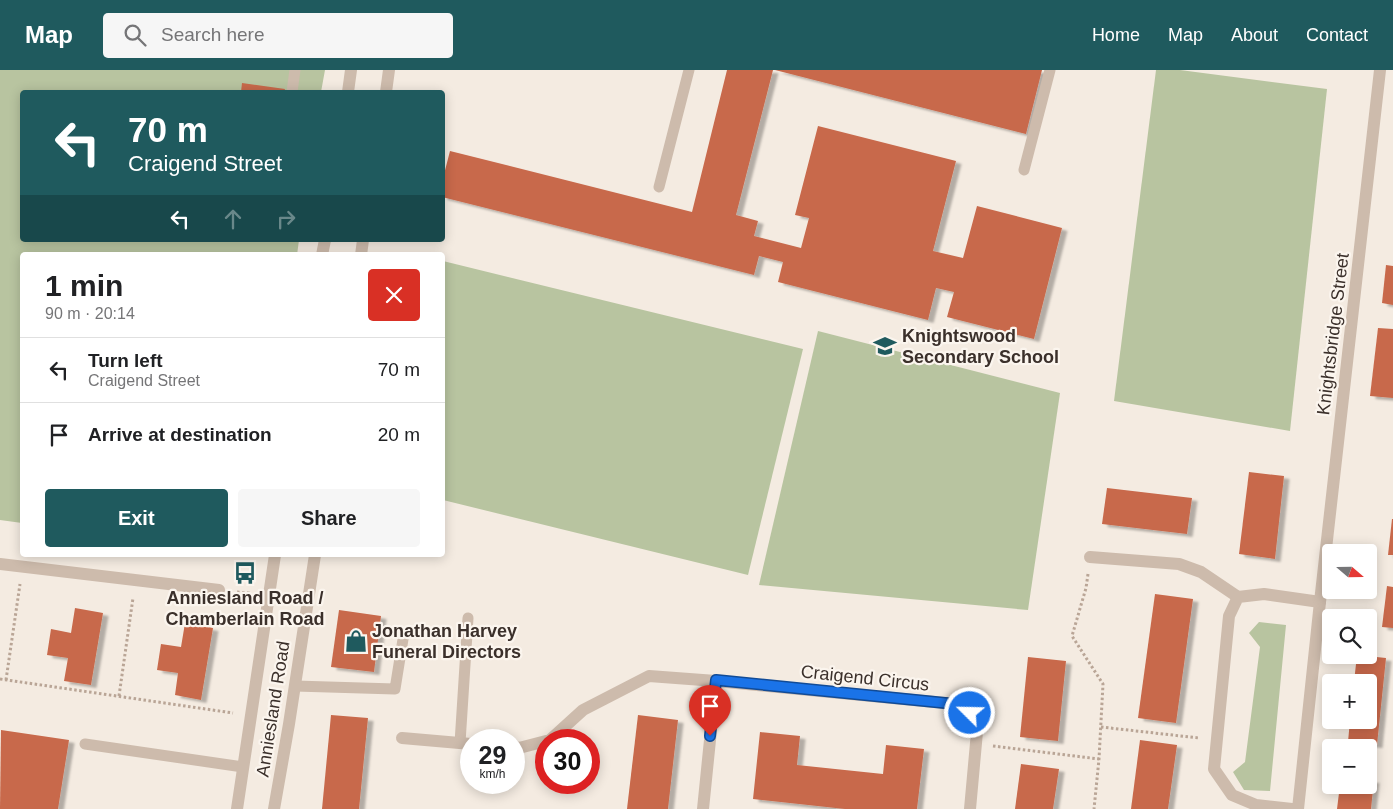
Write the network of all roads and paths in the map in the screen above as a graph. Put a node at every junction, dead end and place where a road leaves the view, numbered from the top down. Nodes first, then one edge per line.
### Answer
1 (295, 70) edge
2 (351, 70) edge
3 (389, 70) edge
4 (689, 70) edge
5 (1050, 70) edge
6 (1380, 70) edge
7 (292, 90) edge
8 (348, 90) edge
9 (386, 90) edge
10 (1024, 170) dead end
11 (659, 186) dead end
12 (276, 557) edge
13 (315, 557) edge
14 (1090, 557) joint
15 (0, 564) edge
16 (22, 566) junction
17 (135, 580) junction
18 (219, 590) joint
19 (269, 595) junction
20 (1238, 596) junction
21 (1320, 602) junction
22 (468, 618) dead end
23 (404, 633) dead end
24 (0, 679) edge
25 (6, 680) junction
26 (716, 680) junction
27 (295, 686) junction
28 (119, 696) junction
29 (251, 716) junction
30 (1101, 727) junction
31 (466, 729) edge
32 (562, 729) edge
33 (402, 738) dead end
34 (1216, 739) junction
35 (460, 743) edge
36 (85, 744) dead end
37 (977, 744) junction
38 (1099, 759) junction
39 (243, 767) junction
40 (237, 809) edge
41 (274, 809) edge
42 (703, 809) edge
43 (970, 809) edge
44 (1094, 809) edge
45 (1292, 809) edge
46 (1298, 809) edge

1 - 7 lane
2 - 8 street
3 - 9 street
4 - 11 lane
5 - 10 lane
6 - 21 street, Knightsbridge Street
12 - 19 street, Anniesland Road
13 - 27 street, Anniesland Road
14 - 20 street
14 - 30 path
15 - 16 street
16 - 17 street
16 - 25 path
17 - 18 street
17 - 28 path
18 - 19 path
19 - 29 street, Anniesland Road
20 - 21 street
20 - 34 street
21 - 46 street, Knightsbridge Street
22 - 31 lane
23 - 27 lane
24 - 25 path
25 - 28 path
26 - 32 street, Craigend Circus
26 - 37 street, Craigend Circus
26 - 42 street
27 - 41 street, Anniesland Road
28 - 29 path
29 - 39 street, Anniesland Road
30 - 34 path
30 - 38 path
33 - 35 street
34 - 45 street
36 - 39 lane
37 - 38 path
37 - 43 street, Craigend Circus
38 - 44 path
39 - 40 street, Anniesland Road

